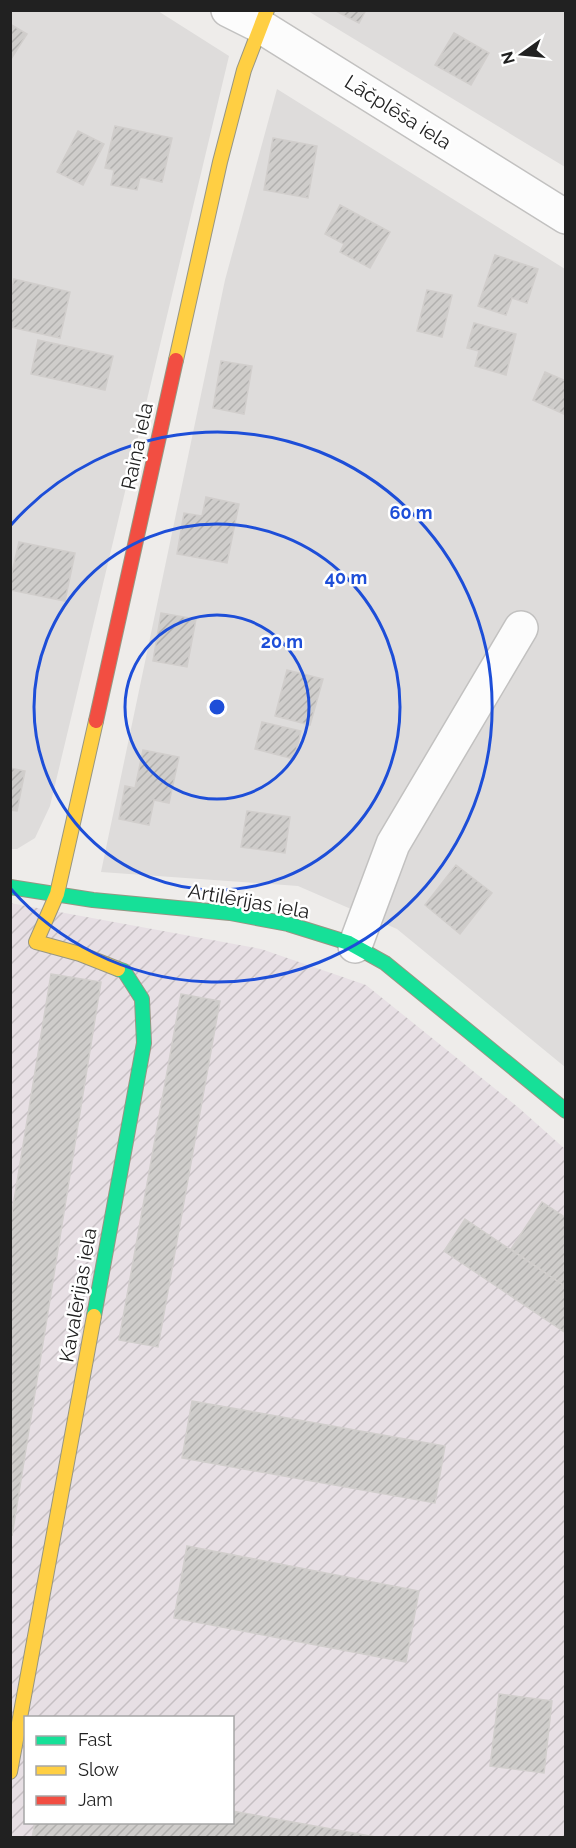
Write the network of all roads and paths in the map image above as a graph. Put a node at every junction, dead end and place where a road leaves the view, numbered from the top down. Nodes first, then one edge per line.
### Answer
1 (228, 10) edge
2 (264, 18) edge
3 (566, 217) edge
4 (521, 628) dead end
5 (10, 887) edge
6 (57, 894) junction
7 (355, 946) junction
8 (566, 1111) edge
9 (10, 1772) edge

1 - 2 street, Lāčplēša iela
2 - 3 street, Lāčplēša iela
2 - 6 street, Raiņa iela
4 - 7 street
5 - 6 street, Artilērijas iela
6 - 7 street, Artilērijas iela
6 - 9 street, Kavalērijas iela
7 - 8 street, Artilērijas iela

